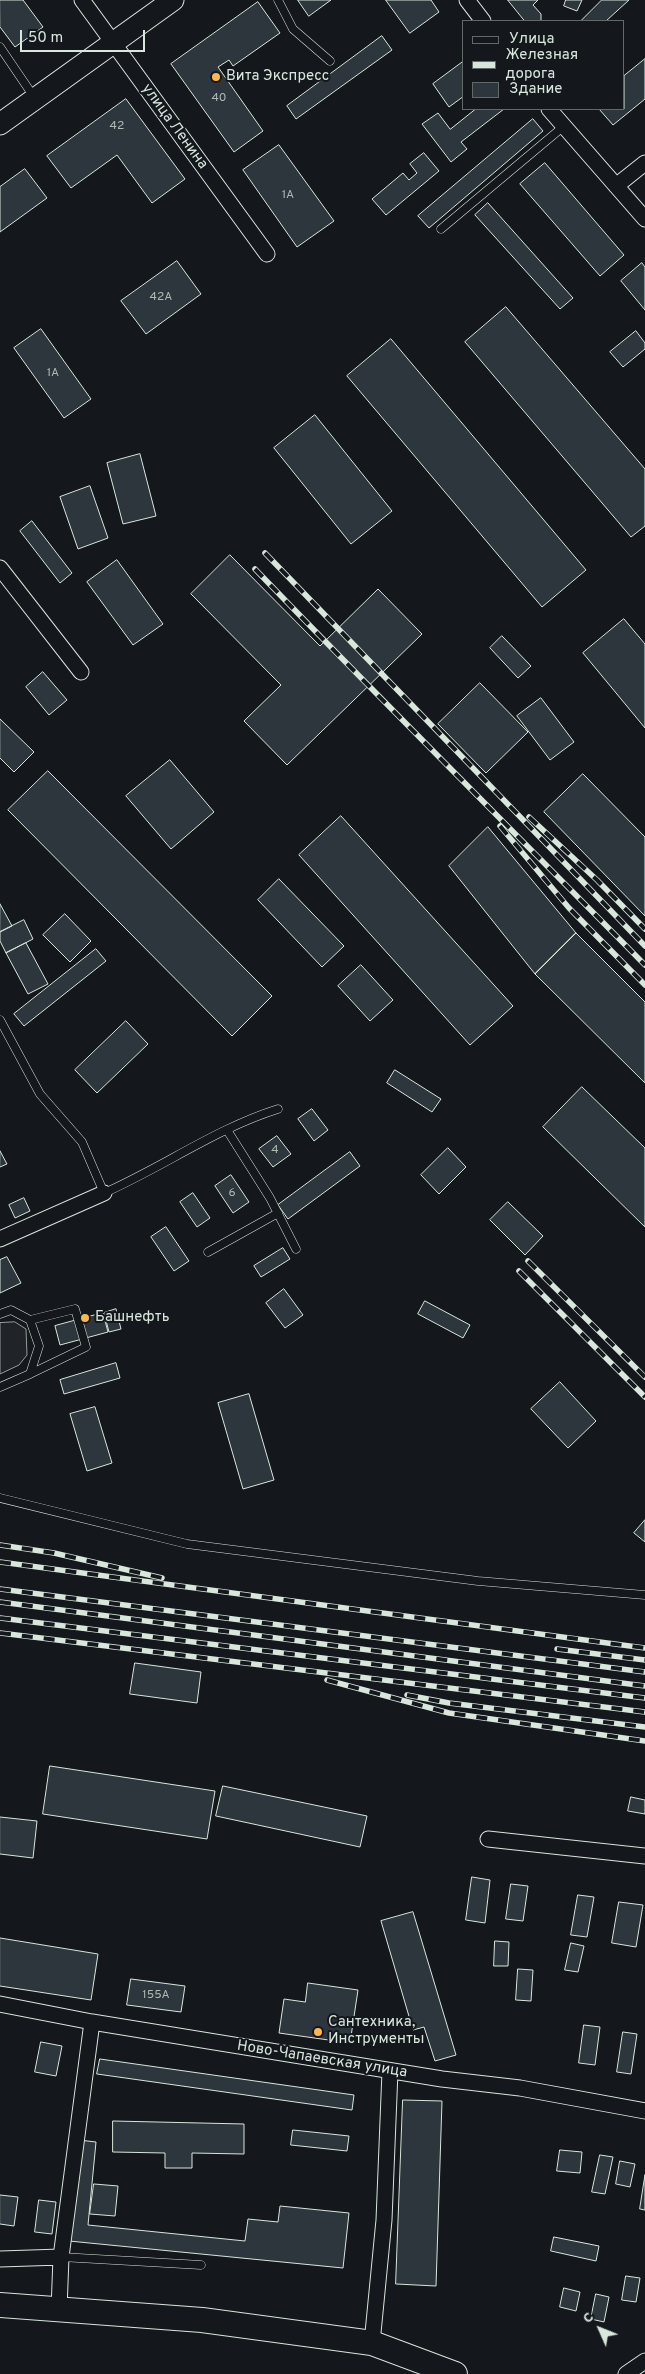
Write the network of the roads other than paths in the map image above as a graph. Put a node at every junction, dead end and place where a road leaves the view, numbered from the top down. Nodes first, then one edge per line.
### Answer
1 (82, 0) edge
2 (173, 0) edge
3 (278, 0) edge
4 (467, 0) edge
5 (481, 20) edge
6 (113, 44) junction
7 (0, 47) edge
8 (330, 61) dead end
9 (36, 99) junction
10 (550, 110) edge
11 (0, 124) edge
12 (564, 126) junction
13 (645, 163) edge
14 (616, 186) junction
15 (645, 219) edge
16 (441, 229) dead end
17 (266, 254) dead end
18 (0, 568) edge
19 (81, 672) dead end
20 (0, 1020) edge
21 (278, 1109) dead end
22 (227, 1130) junction
23 (104, 1193) junction
24 (278, 1213) junction
25 (0, 1239) edge
26 (296, 1250) dead end
27 (208, 1252) dead end
28 (0, 1314) edge
29 (30, 1320) junction
30 (30, 1374) junction
31 (0, 1387) edge
32 (0, 1498) edge
33 (645, 1594) edge
34 (488, 1839) dead end
35 (645, 1856) edge
36 (0, 2004) edge
37 (92, 2022) junction
38 (390, 2071) junction
39 (645, 2111) edge
40 (61, 2257) junction
41 (0, 2258) edge
42 (201, 2265) dead end
43 (0, 2305) edge
44 (59, 2310) junction
45 (372, 2343) junction
46 (645, 2361) edge
47 (455, 2374) edge
48 (626, 2374) edge

1 - 6 street, улица Ленина
2 - 6 main road
3 - 8 lane
4 - 5 street
6 - 9 main road
6 - 17 street, улица Ленина
7 - 9 lane
9 - 11 main road
10 - 12 street
12 - 14 street
12 - 16 lane
13 - 14 street
14 - 15 street
18 - 19 street
20 - 23 lane
21 - 22 lane
22 - 23 lane
22 - 24 lane
23 - 25 street
24 - 26 lane
24 - 27 lane
28 - 29 lane
29 - 30 lane
29 - 30 lane
30 - 31 lane
32 - 33 lane
34 - 35 street
36 - 37 street, Ново-Чапаевская улица
37 - 38 street, Ново-Чапаевская улица
37 - 40 street
38 - 39 street, Ново-Чапаевская улица
38 - 45 street
40 - 41 street
40 - 42 lane
40 - 44 street
43 - 44 main road
44 - 45 main road
45 - 47 main road
46 - 48 street

